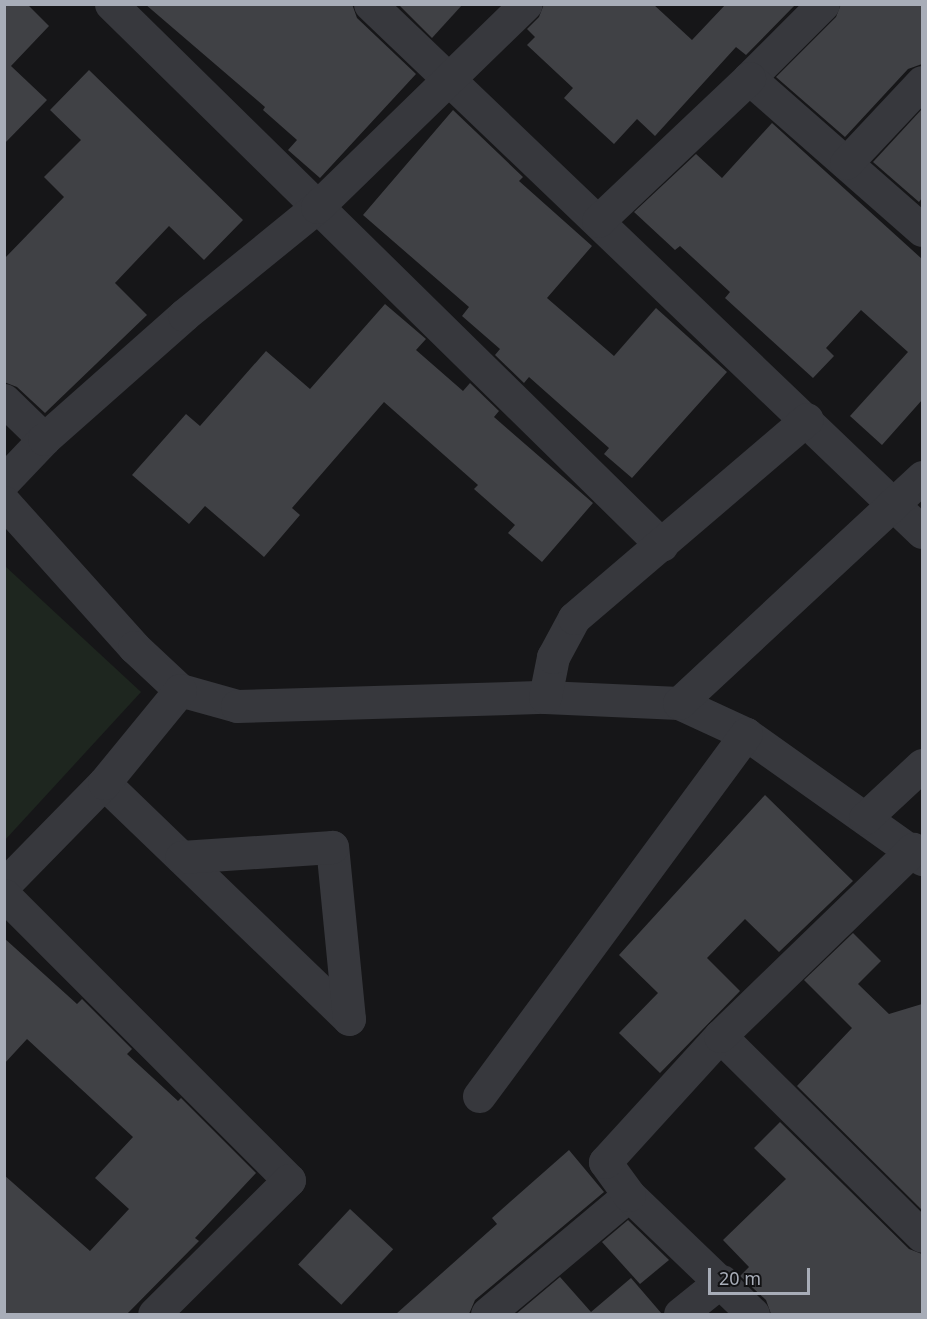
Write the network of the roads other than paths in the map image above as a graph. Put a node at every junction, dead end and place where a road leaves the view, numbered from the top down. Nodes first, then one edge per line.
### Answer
1 (111, 4) edge
2 (370, 4) edge
3 (526, 4) edge
4 (823, 4) edge
5 (749, 78) junction
6 (448, 81) junction
7 (922, 82) edge
8 (846, 163) junction
9 (317, 207) junction
10 (598, 221) junction
11 (922, 230) edge
12 (4, 400) edge
13 (807, 419) junction
14 (44, 439) junction
15 (922, 477) edge
16 (4, 481) edge
17 (4, 502) edge
18 (894, 503) junction
19 (922, 532) edge
20 (662, 545) junction
21 (180, 690) junction
22 (545, 698) junction
23 (679, 703) junction
24 (747, 734) junction
25 (922, 765) edge
26 (104, 783) junction
27 (865, 818) junction
28 (918, 854) edge
29 (181, 857) junction
30 (4, 885) edge
31 (4, 894) edge
32 (720, 1036) junction
33 (479, 1096) dead end
34 (629, 1195) junction
35 (922, 1236) edge
36 (721, 1281) junction
37 (154, 1314) edge
38 (487, 1314) edge
39 (680, 1314) edge
40 (753, 1314) edge

1 - 9 street
2 - 6 street
3 - 6 street
4 - 5 street
5 - 8 street
5 - 10 street
6 - 9 street
6 - 10 street
7 - 8 street
8 - 11 street
9 - 14 street
9 - 20 street
10 - 13 street
12 - 14 street
13 - 18 street
13 - 20 street
14 - 16 street
15 - 18 street
17 - 21 street
18 - 19 street
18 - 23 street
20 - 22 street
21 - 22 street
21 - 26 street
22 - 23 street
23 - 24 street
24 - 27 street
24 - 33 street
25 - 27 street
26 - 29 street
26 - 30 street
27 - 28 street
28 - 32 street
29 - 29 street
31 - 37 street
32 - 34 street
32 - 35 street
34 - 36 street
34 - 38 street
36 - 39 street
36 - 40 street

